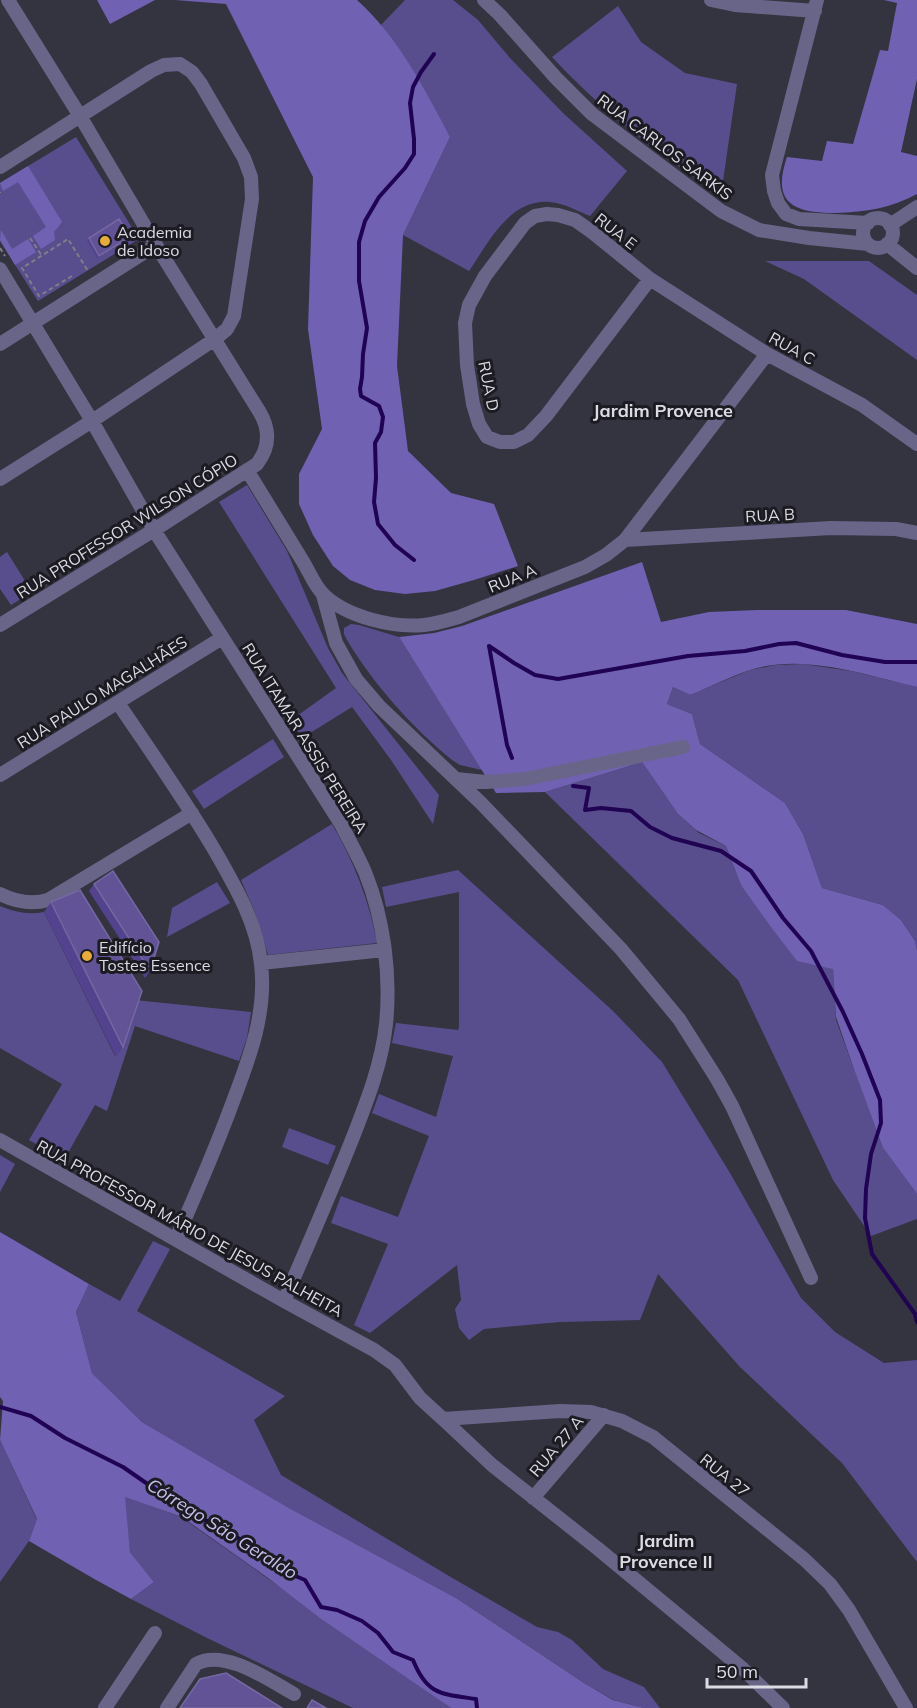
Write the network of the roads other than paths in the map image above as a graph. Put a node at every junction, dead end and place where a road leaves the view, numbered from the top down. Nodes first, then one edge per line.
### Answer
1 (8, 0) edge
2 (484, 0) edge
3 (711, 0) edge
4 (816, 6) edge
5 (80, 116) junction
6 (0, 167) edge
7 (917, 207) edge
8 (558, 215) joint
9 (868, 223) junction
10 (890, 225) junction
11 (868, 244) junction
12 (887, 244) junction
13 (156, 245) junction
14 (3, 263) edge
15 (917, 268) edge
16 (650, 279) junction
17 (33, 323) junction
18 (215, 339) junction
19 (0, 344) edge
20 (767, 354) junction
21 (92, 421) junction
22 (917, 444) edge
23 (247, 470) junction
24 (0, 479) edge
25 (154, 530) junction
26 (917, 533) edge
27 (624, 540) junction
28 (323, 595) junction
29 (0, 625) edge
30 (222, 638) junction
31 (118, 702) junction
32 (683, 747) dead end
33 (0, 775) edge
34 (456, 779) junction
35 (192, 813) junction
36 (0, 894) edge
37 (384, 950) junction
38 (261, 963) junction
39 (0, 1140) edge
40 (176, 1239) junction
41 (811, 1278) dead end
42 (284, 1301) junction
43 (604, 1415) junction
44 (443, 1419) junction
45 (533, 1498) junction
46 (155, 1633) dead end
47 (294, 1694) dead end
48 (105, 1708) edge
49 (166, 1708) edge
50 (783, 1708) edge
51 (906, 1708) edge

1 - 5 street
2 - 11 street, RUA CARLOS SARKIS
3 - 4 street
4 - 9 street
5 - 6 street
5 - 13 street
5 - 18 street
7 - 10 street
8 - 16 street, RUA E
8 - 16 street, RUA D
9 - 10 street
9 - 11 street
10 - 12 street
11 - 12 street
12 - 15 street
13 - 17 street
13 - 18 street
14 - 17 street, RUA ITAMAR ASSIS PEREIRA
16 - 20 street, RUA C
17 - 19 street
17 - 21 street, RUA ITAMAR ASSIS PEREIRA
18 - 21 street
18 - 23 street, RUA PROFESSOR WILSON CÓPIO
20 - 22 street, RUA C
20 - 27 street, RUA A
21 - 24 street
21 - 25 street, RUA ITAMAR ASSIS PEREIRA
23 - 25 street, RUA PROFESSOR WILSON CÓPIO
23 - 28 street, RUA A
25 - 29 street, RUA PROFESSOR WILSON CÓPIO
25 - 30 street, RUA ITAMAR ASSIS PEREIRA
26 - 27 street, RUA B
27 - 28 street, RUA A
28 - 34 street
30 - 31 street, RUA PAULO MAGALHÃES
30 - 37 street, RUA ITAMAR ASSIS PEREIRA
31 - 33 street, RUA PAULO MAGALHÃES
31 - 35 street
32 - 34 street
34 - 41 street
35 - 36 street
35 - 38 street
37 - 38 street
37 - 42 street, RUA ITAMAR ASSIS PEREIRA
38 - 40 street
39 - 40 street, RUA PROFESSOR MÁRIO DE JESUS PALHEITA
40 - 42 street, RUA PROFESSOR MÁRIO DE JESUS PALHEITA
42 - 44 street, RUA PROFESSOR MÁRIO DE JESUS PALHEITA
43 - 44 street, RUA 27
43 - 45 street, RUA 27 A
43 - 51 street, RUA 27
44 - 45 street
45 - 50 street
46 - 48 street
47 - 49 street

